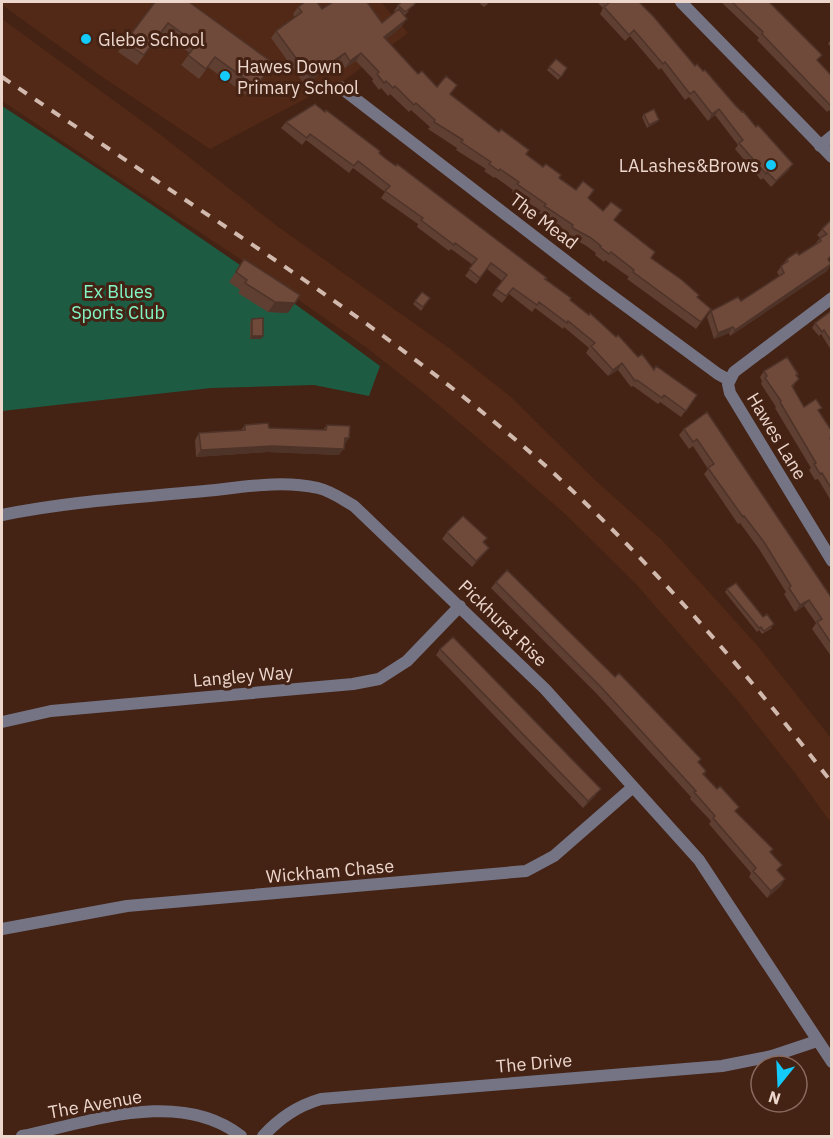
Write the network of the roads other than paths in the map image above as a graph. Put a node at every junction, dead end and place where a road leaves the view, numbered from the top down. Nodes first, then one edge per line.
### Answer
1 (681, 2) edge
2 (340, 87) dead end
3 (831, 136) edge
4 (820, 146) junction
5 (831, 158) edge
6 (831, 298) edge
7 (729, 380) junction
8 (2, 515) edge
9 (831, 561) edge
10 (460, 606) junction
11 (2, 722) edge
12 (633, 787) junction
13 (2, 929) edge
14 (817, 1041) junction
15 (831, 1062) edge
16 (22, 1137) edge
17 (241, 1137) edge
18 (263, 1137) edge

1 - 4 street
2 - 7 street, The Mead
3 - 4 street
4 - 5 street
6 - 7 street, Hawes Lane
7 - 9 street, Hawes Lane
8 - 10 street, Pickhurst Rise
10 - 11 street, Langley Way
10 - 12 street, Pickhurst Rise
12 - 13 street, Wickham Chase
12 - 14 street, Pickhurst Rise
14 - 15 street, Pickhurst Rise
14 - 18 street, The Drive
16 - 17 street, The Avenue

